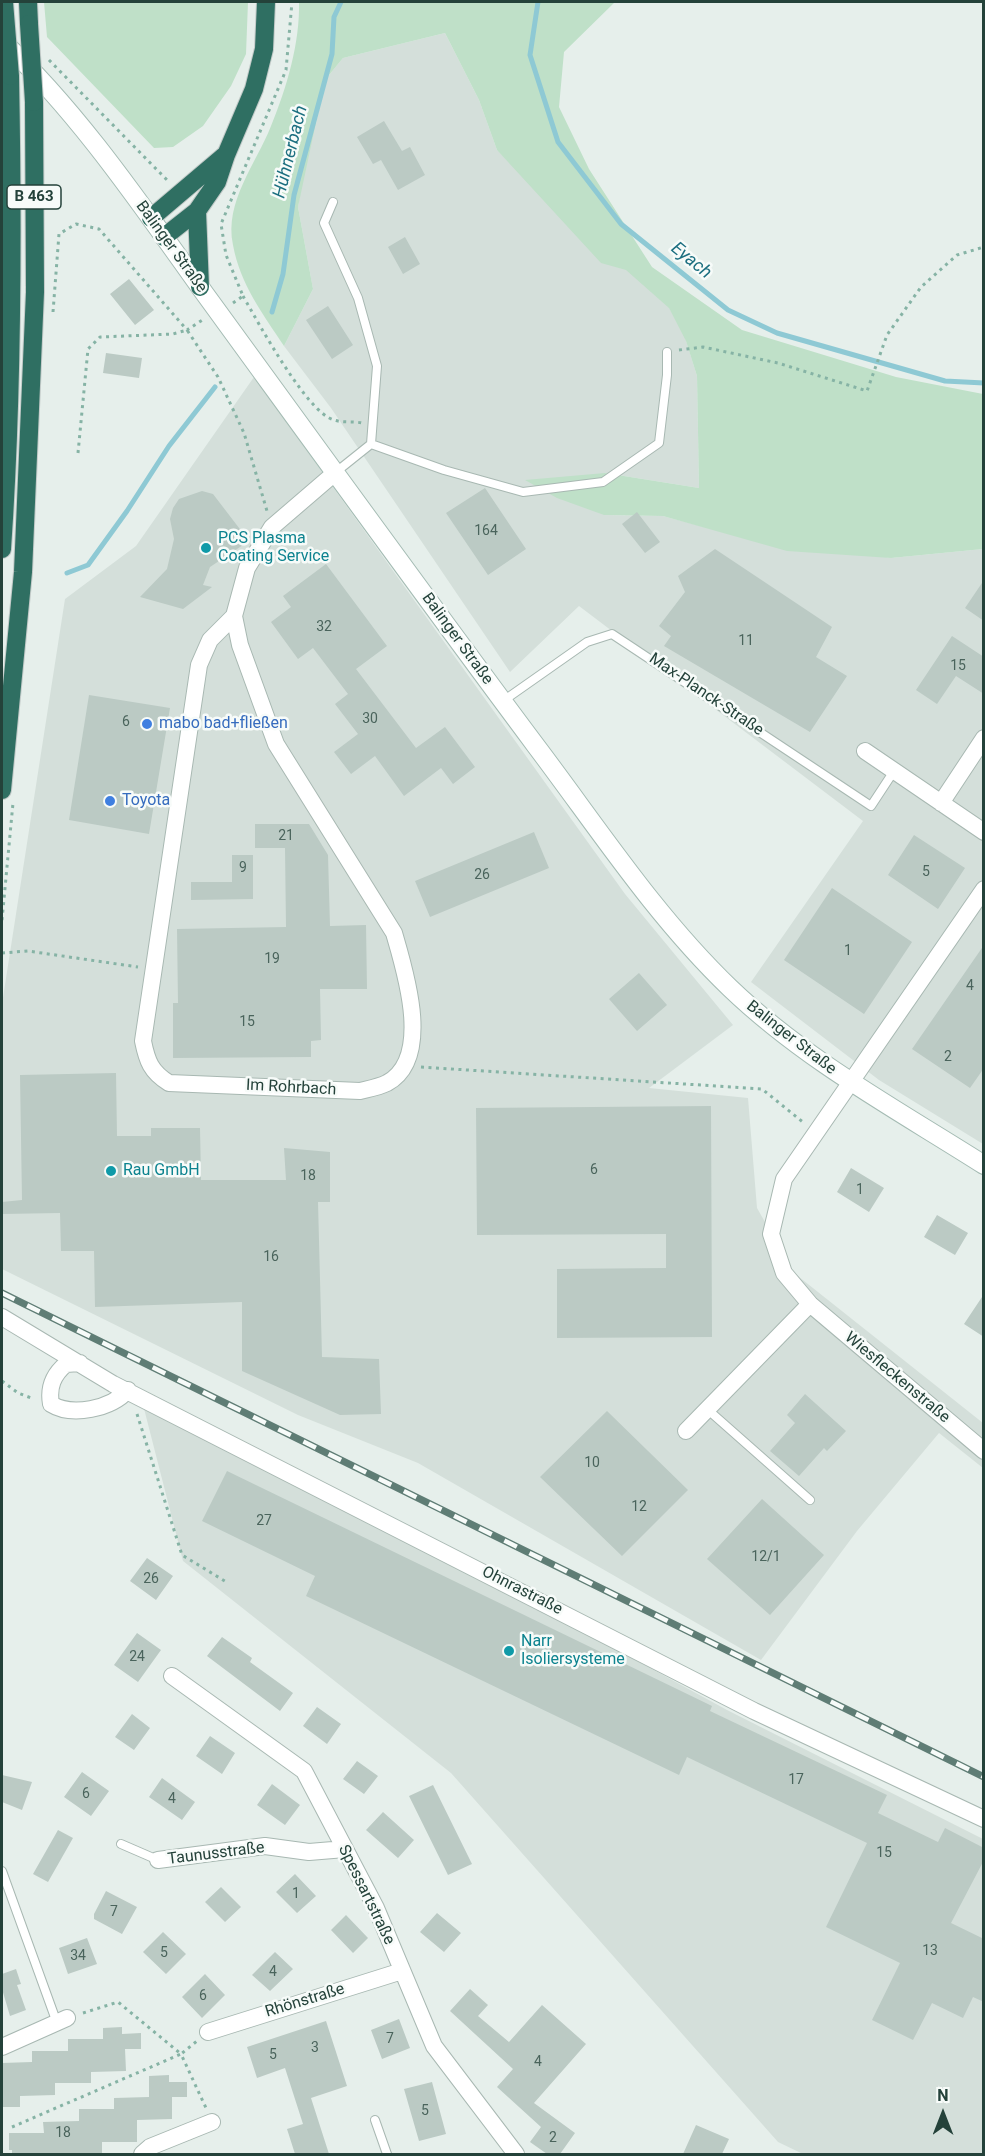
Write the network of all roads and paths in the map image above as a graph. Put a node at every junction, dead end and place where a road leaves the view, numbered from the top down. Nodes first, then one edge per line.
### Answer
1 (4, 2) edge
2 (28, 2) edge
3 (266, 2) edge
4 (292, 2) edge
5 (3, 33) edge
6 (45, 57) dead end
7 (226, 155) junction
8 (181, 194) junction
9 (333, 202) dead end
10 (197, 211) junction
11 (151, 218) junction
12 (221, 224) junction
13 (164, 237) junction
14 (984, 247) edge
15 (2, 285) edge
16 (200, 287) junction
17 (243, 296) junction
18 (9, 304) junction
19 (219, 312) junction
20 (53, 319) dead end
21 (187, 330) junction
22 (667, 352) joint
23 (372, 429) junction
24 (371, 444) junction
25 (78, 453) dead end
26 (336, 472) junction
27 (272, 527) junction
28 (2, 549) edge
29 (234, 616) junction
30 (503, 701) junction
31 (984, 738) edge
32 (865, 751) dead end
33 (894, 771) junction
34 (2, 790) edge
35 (941, 803) junction
36 (984, 832) edge
37 (984, 890) edge
38 (2, 953) edge
39 (155, 970) junction
40 (404, 1066) junction
41 (850, 1083) junction
42 (814, 1131) junction
43 (984, 1165) edge
44 (810, 1304) junction
45 (2, 1317) edge
46 (80, 1363) junction
47 (2, 1381) edge
48 (128, 1390) junction
49 (51, 1404) junction
50 (707, 1409) junction
51 (686, 1431) dead end
52 (984, 1451) edge
53 (810, 1500) dead end
54 (228, 1583) dead end
55 (172, 1676) dead end
56 (984, 1819) edge
57 (121, 1844) dead end
58 (345, 1849) junction
59 (158, 1860) joint
60 (2, 1870) edge
61 (402, 1971) junction
62 (62, 2021) junction
63 (208, 2032) joint
64 (2, 2047) edge
65 (182, 2054) junction
66 (375, 2120) dead end
67 (212, 2122) joint
68 (12, 2127) dead end
69 (142, 2154) edge
70 (387, 2154) edge
71 (516, 2154) edge

1 - 5 highway, B 463, bridge
2 - 34 highway, B 463, bridge
3 - 7 highway
4 - 12 path
5 - 11 main road, Balinger Straße
5 - 18 highway, B 463, bridge
6 - 8 path
7 - 8 highway
7 - 10 highway
8 - 11 highway
9 - 23 lane
10 - 12 path
10 - 13 highway
10 - 16 highway
11 - 13 main road, Balinger Straße
12 - 17 path
13 - 16 main road, Balinger Straße
14 - 22 path
15 - 18 highway
16 - 19 main road, Balinger Straße
17 - 19 path
17 - 23 path
18 - 28 highway, B 463
19 - 21 path
19 - 26 main road, Balinger Straße
20 - 21 path
21 - 25 path
21 - 27 path
22 - 24 lane
23 - 24 lane
24 - 26 lane
26 - 27 street, Im Rohrbach
26 - 30 main road, Balinger Straße
27 - 29 street, Im Rohrbach
29 - 39 street, Im Rohrbach
29 - 40 street, Im Rohrbach
30 - 33 lane, Max-Planck-Straße
30 - 41 main road, Balinger Straße
31 - 35 street
32 - 33 street
33 - 35 street
35 - 36 street
37 - 41 street
38 - 39 path
39 - 40 street, Im Rohrbach
40 - 42 path
41 - 42 street, Wiesfleckenstraße
41 - 43 main road, Balinger Straße
42 - 44 street, Wiesfleckenstraße
44 - 50 street
44 - 52 street, Wiesfleckenstraße
45 - 46 street, Ohnrastraße
46 - 48 street, Ohnrastraße
46 - 49 street
47 - 49 path
48 - 49 street
48 - 54 path
48 - 56 street, Ohnrastraße
50 - 51 street
50 - 53 lane
55 - 58 street, Spessartstraße
57 - 59 lane
58 - 59 street, Taunusstraße
58 - 61 street, Spessartstraße
60 - 62 lane
61 - 63 street, Rhönstraße
61 - 71 street, Spessartstraße
62 - 64 street
62 - 65 path
63 - 65 path
65 - 67 path
65 - 68 path
66 - 70 lane
67 - 69 street

